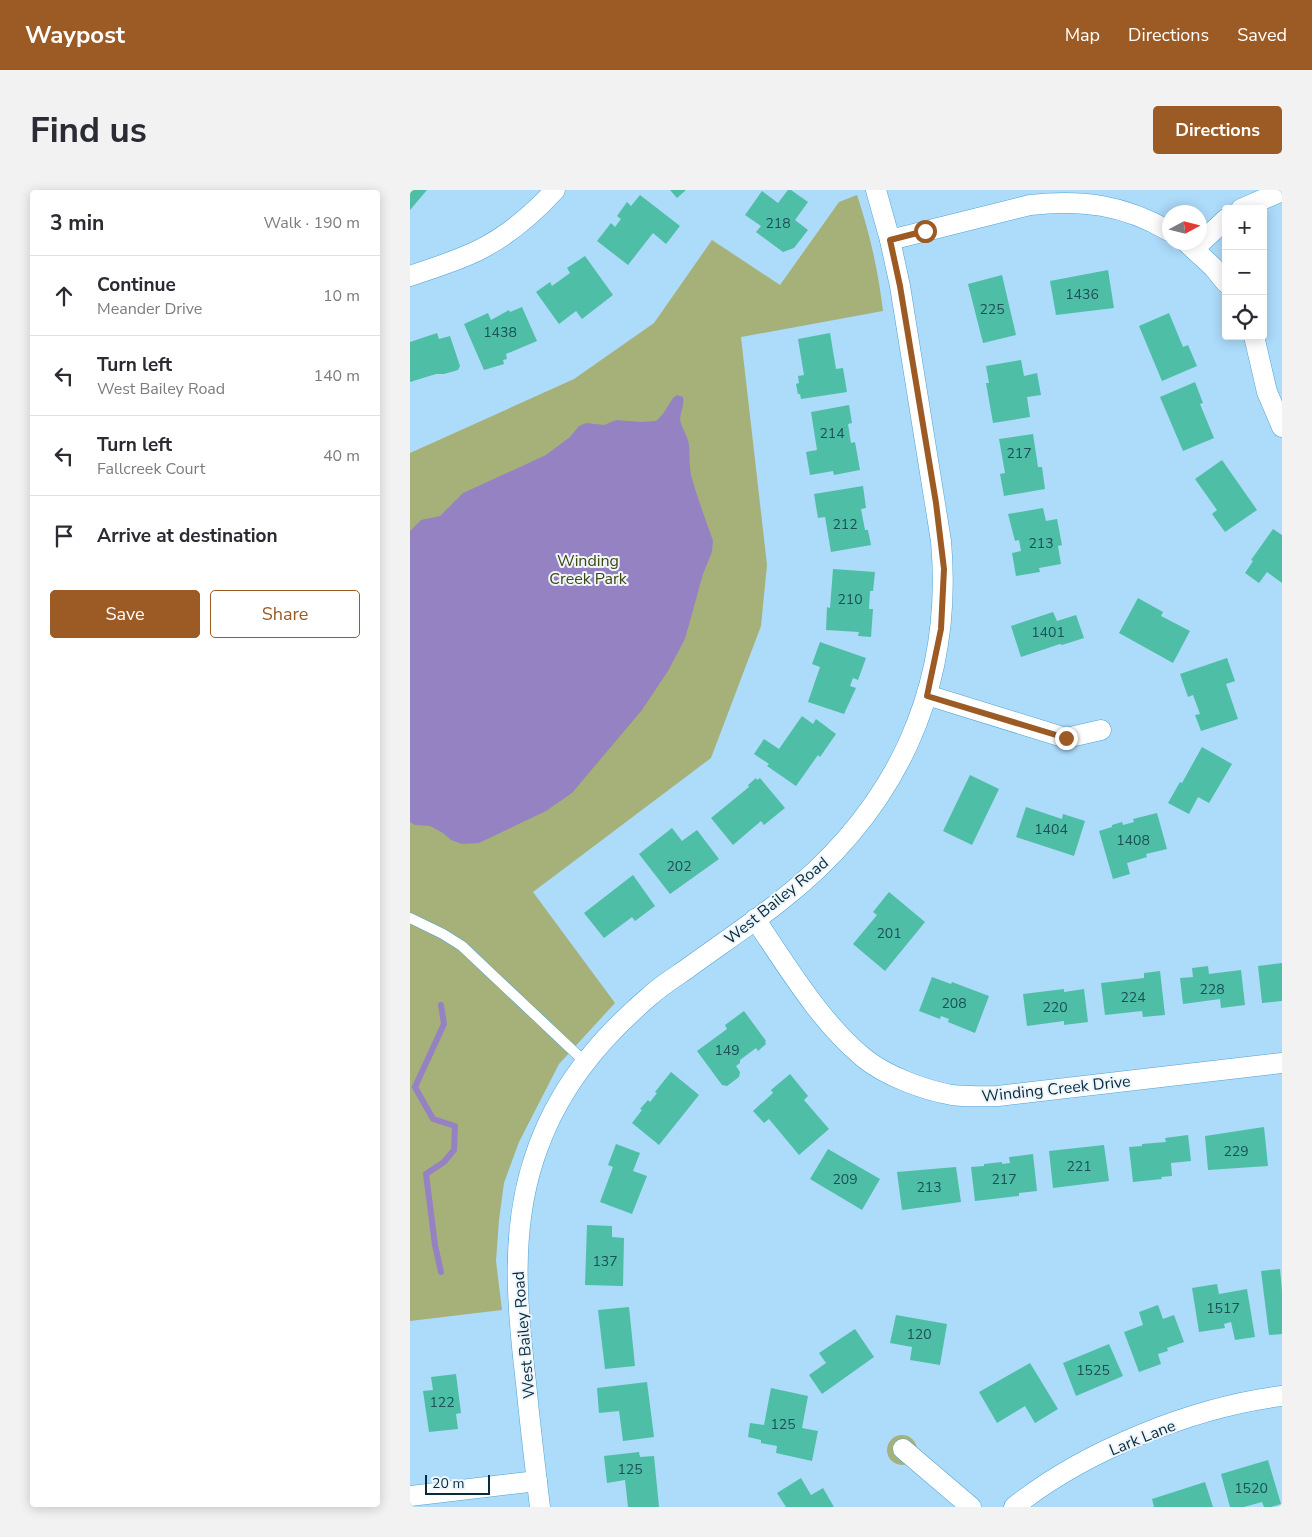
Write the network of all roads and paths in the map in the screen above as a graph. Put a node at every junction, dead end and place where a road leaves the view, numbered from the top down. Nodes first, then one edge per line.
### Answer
1 (555, 190) edge
2 (876, 190) edge
3 (1282, 191) edge
4 (1250, 205) edge
5 (1222, 222) edge
6 (1162, 227) edge
7 (1207, 233) edge
8 (890, 240) junction
9 (1194, 250) edge
10 (410, 276) edge
11 (1222, 278) edge
12 (1255, 340) edge
13 (1282, 427) edge
14 (927, 696) junction
15 (1101, 730) dead end
16 (410, 918) edge
17 (755, 919) junction
18 (585, 1062) junction
19 (1282, 1062) edge
20 (1282, 1396) edge
21 (903, 1449) dead end
22 (537, 1481) junction
23 (410, 1496) edge
24 (540, 1507) edge
25 (971, 1507) edge
26 (1014, 1507) edge

1 - 10 street
2 - 8 street, West Bailey Road
3 - 4 street
5 - 7 street
6 - 8 street
8 - 14 street, West Bailey Road
9 - 11 street
12 - 13 street
14 - 15 street
14 - 17 street, West Bailey Road
16 - 18 lane
17 - 18 street, West Bailey Road
17 - 19 street, Winding Creek Drive
18 - 22 street, West Bailey Road
20 - 26 street, Lark Lane
21 - 25 street
22 - 23 street
22 - 24 street, West Bailey Road

